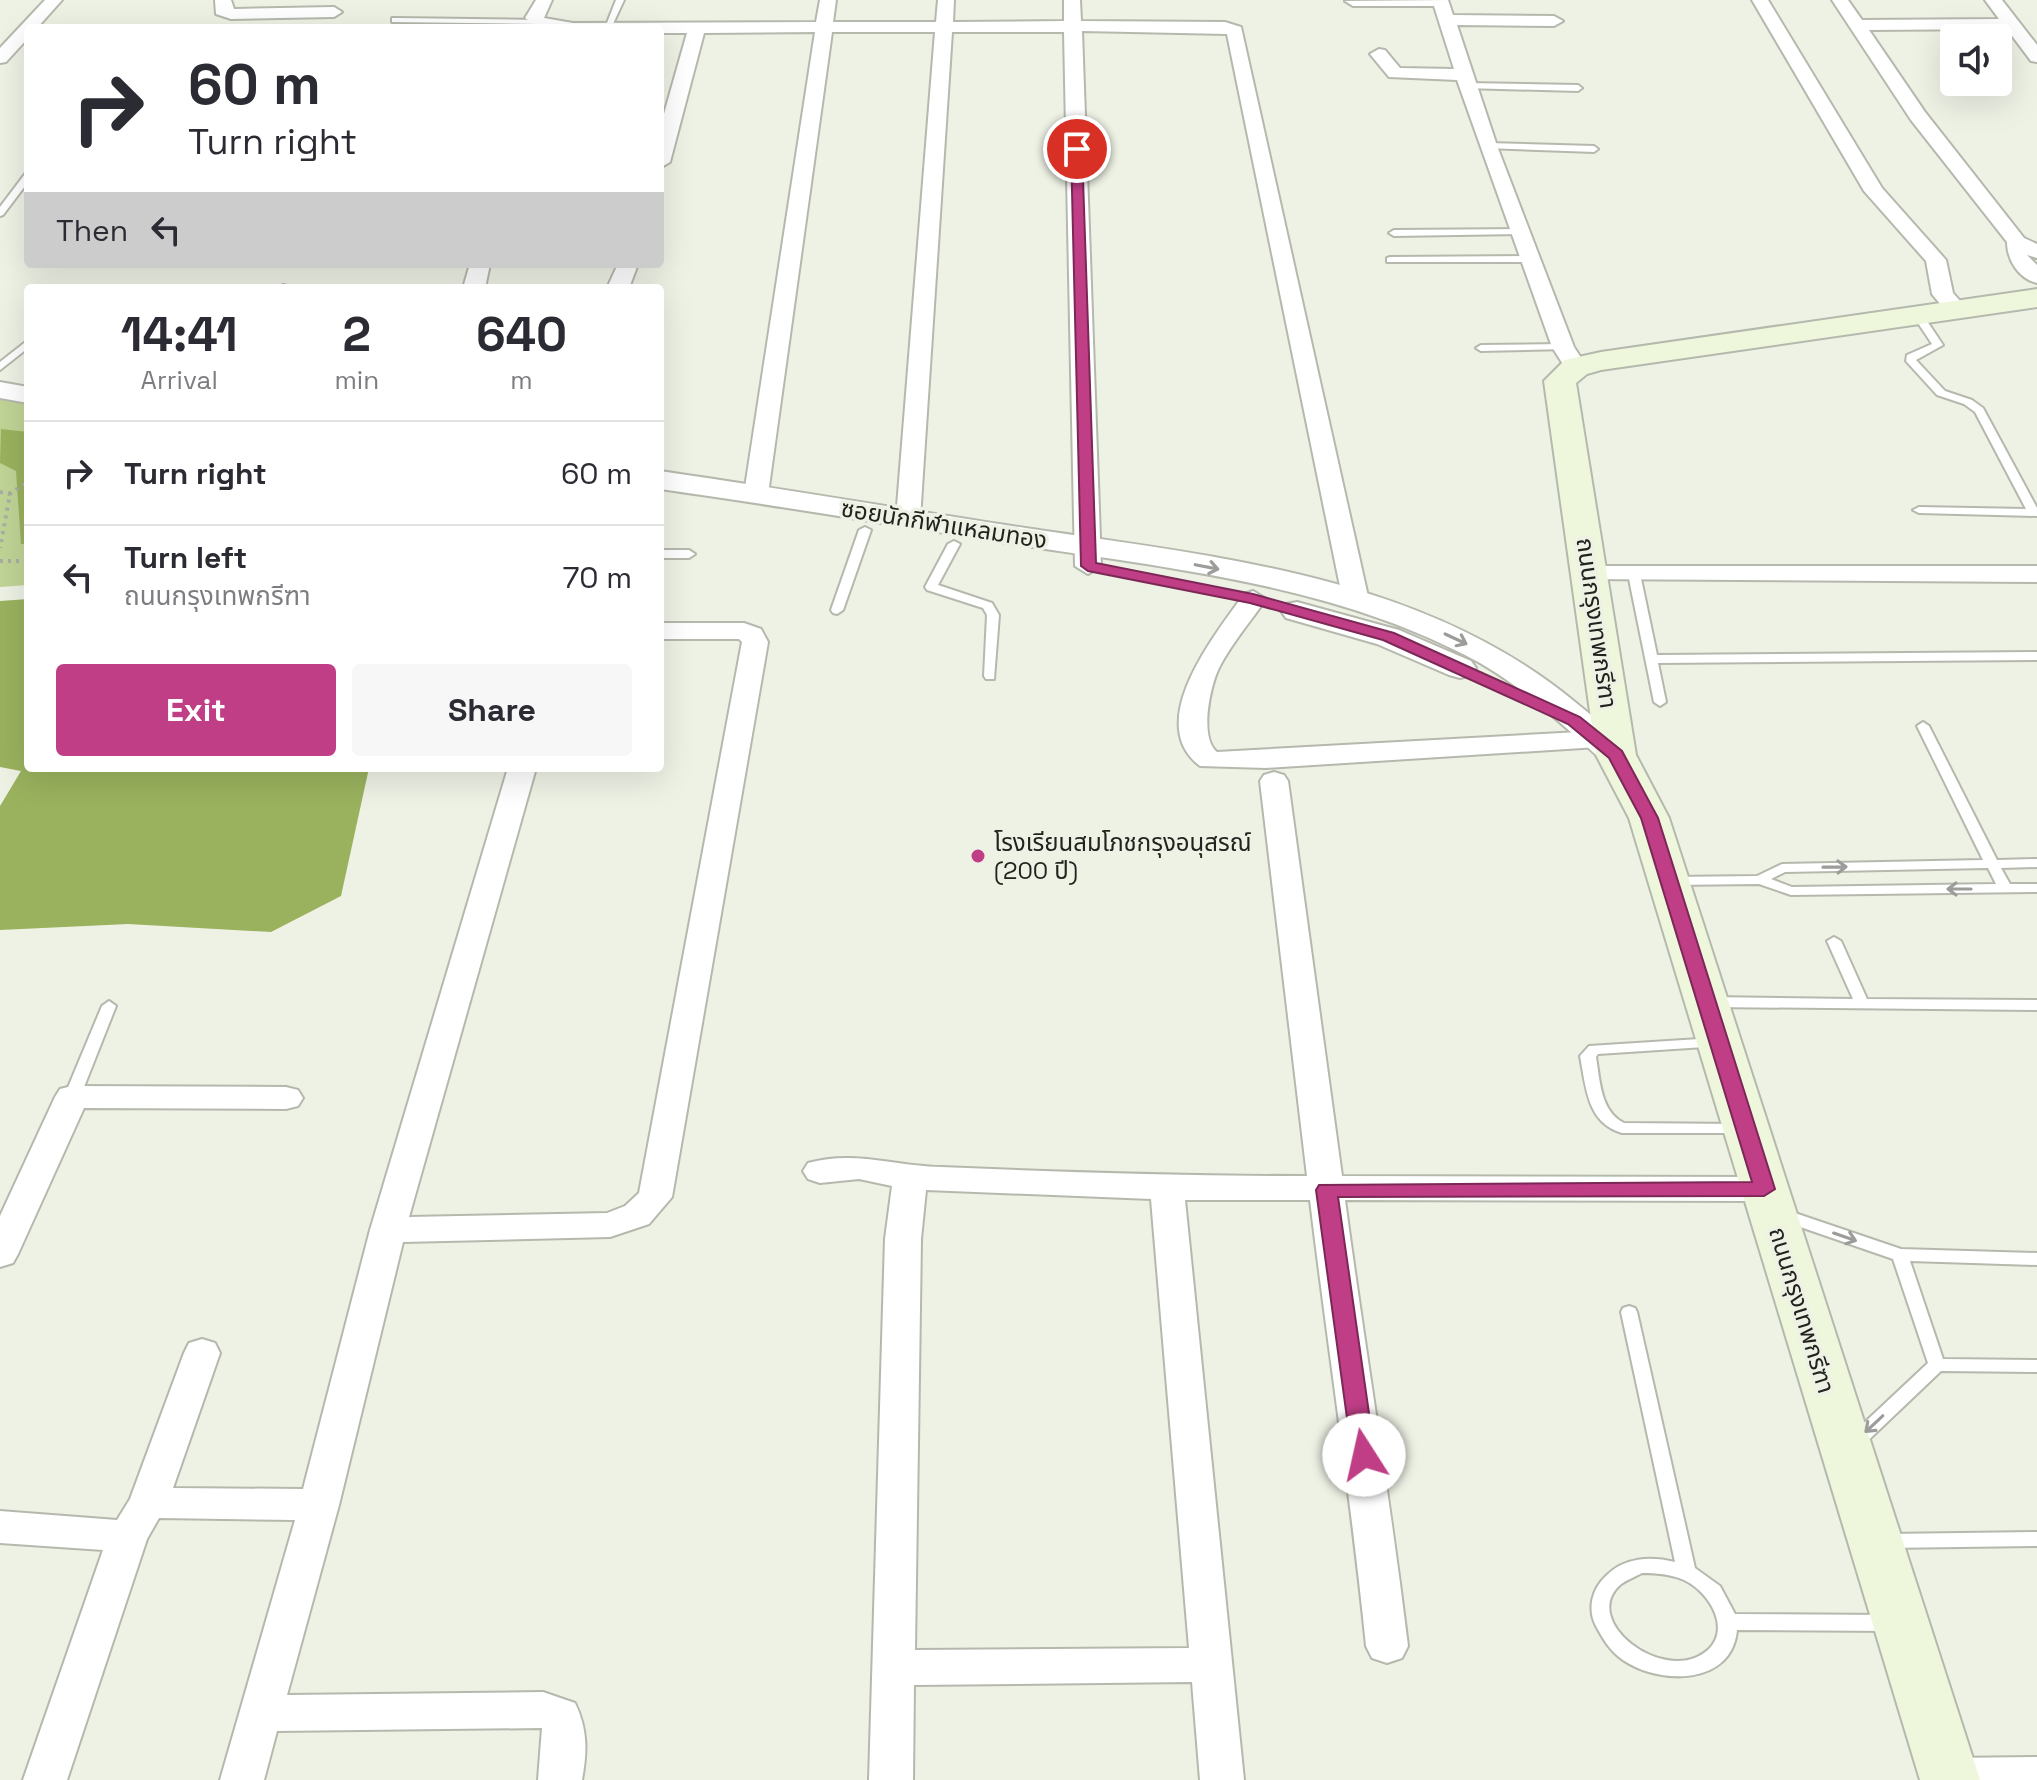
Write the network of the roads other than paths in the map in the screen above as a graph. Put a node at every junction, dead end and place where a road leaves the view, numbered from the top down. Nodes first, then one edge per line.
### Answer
1 (54, 0) edge
2 (223, 0) edge
3 (544, 0) edge
4 (620, 0) edge
5 (828, 0) edge
6 (946, 0) edge
7 (1072, 0) edge
8 (1760, 0) edge
9 (1840, 0) edge
10 (1993, 0) edge
11 (1353, 1) edge
12 (1442, 7) edge
13 (334, 12) dead end
14 (395, 20) dead end
15 (1554, 21) dead end
16 (539, 22) junction
17 (32, 24) edge
18 (550, 24) edge
19 (609, 24) edge
20 (1940, 24) edge
21 (2012, 24) joint
22 (823, 25) junction
23 (1858, 25) junction
24 (664, 26) edge
25 (697, 26) junction
26 (1073, 26) junction
27 (943, 27) junction
28 (24, 32) edge
29 (1379, 54) dead end
30 (1, 57) edge
31 (2037, 57) edge
32 (1466, 81) junction
33 (1578, 88) dead end
34 (1488, 146) junction
35 (664, 147) edge
36 (1594, 149) dead end
37 (24, 181) edge
38 (0, 213) edge
39 (1522, 231) junction
40 (1394, 233) dead end
41 (2017, 242) junction
42 (2037, 252) edge
43 (1532, 259) junction
44 (1390, 260) dead end
45 (2037, 277) edge
46 (2037, 298) edge
47 (1958, 311) junction
48 (1919, 317) junction
49 (24, 346) edge
50 (1481, 348) dead end
51 (1570, 357) junction
52 (0, 367) edge
53 (0, 376) edge
54 (24, 379) edge
55 (0, 390) edge
56 (24, 394) edge
57 (664, 481) edge
58 (756, 494) junction
59 (664, 496) edge
60 (1919, 510) dead end
61 (908, 519) junction
62 (865, 530) junction
63 (954, 544) junction
64 (664, 554) edge
65 (689, 554) dead end
66 (1089, 556) junction
67 (1590, 574) junction
68 (1634, 574) junction
69 (2037, 574) edge
70 (1253, 599) junction
71 (1356, 601) junction
72 (837, 610) dead end
73 (664, 631) edge
74 (2037, 656) edge
75 (1650, 659) junction
76 (990, 676) dead end
77 (1660, 702) dead end
78 (1923, 726) dead end
79 (1596, 738) junction
80 (521, 772) edge
81 (1274, 781) dead end
82 (1990, 863) junction
83 (2037, 863) edge
84 (1760, 880) junction
85 (1669, 881) junction
86 (2037, 888) edge
87 (2005, 889) junction
88 (1834, 941) dead end
89 (1862, 1003) junction
90 (2037, 1005) edge
91 (109, 1006) dead end
92 (1712, 1023) junction
93 (72, 1097) junction
94 (286, 1098) dead end
95 (1745, 1129) junction
96 (820, 1171) dead end
97 (910, 1178) junction
98 (1167, 1188) junction
99 (1326, 1190) junction
100 (1768, 1200) junction
101 (388, 1230) junction
102 (0, 1254) edge
103 (1900, 1255) junction
104 (2037, 1259) edge
105 (1629, 1312) dead end
106 (202, 1353) dead end
107 (1937, 1365) junction
108 (2037, 1366) edge
109 (1846, 1450) junction
110 (319, 1505) junction
111 (138, 1520) junction
112 (0, 1527) edge
113 (2037, 1539) edge
114 (1875, 1542) junction
115 (1687, 1573) junction
116 (1728, 1622) junction
117 (1900, 1623) junction
118 (1387, 1646) dead end
119 (1211, 1665) junction
120 (893, 1668) junction
121 (261, 1713) junction
122 (2037, 1776) edge
123 (1949, 1779) edge
124 (45, 1780) edge
125 (242, 1780) edge
126 (560, 1780) edge
127 (891, 1780) edge
128 (1222, 1780) edge

1 - 17 street
2 - 13 street
3 - 16 street
4 - 19 lane
5 - 22 street
6 - 27 street
7 - 26 street
8 - 47 street
9 - 23 street
10 - 21 street
11 - 12 street
12 - 15 street
12 - 32 street
14 - 16 lane
16 - 18 street
20 - 23 street
21 - 31 street
22 - 25 street
22 - 27 street
22 - 58 street
23 - 41 street
24 - 25 street
25 - 35 street
26 - 27 street
26 - 66 street
26 - 71 street
27 - 61 street
28 - 30 street
29 - 32 street
32 - 33 lane
32 - 34 street
34 - 36 lane
34 - 39 street
37 - 38 lane
39 - 40 lane
39 - 43 street
41 - 42 street
41 - 45 street
43 - 44 lane
43 - 51 street
46 - 47 main road
47 - 48 main road
48 - 51 main road
48 - 60 lane
49 - 52 lane
50 - 51 lane
51 - 67 main road, ถนนกรุงเทพกรีฑา
53 - 54 street
55 - 56 street
57 - 58 street, ซอยนักกีฬาแหลมทอง
58 - 61 street, ซอยนักกีฬาแหลมทอง
59 - 62 street, ซอยนักกีฬาแหลมทอง
61 - 66 street, ซอยนักกีฬาแหลมทอง
62 - 63 street, ซอยนักกีฬาแหลมทอง
62 - 72 lane
63 - 66 street, ซอยนักกีฬาแหลมทอง
63 - 76 lane
64 - 65 lane
66 - 70 street, ซอยนักกีฬาแหลมทอง
66 -> 71 street, ซอยนักกีฬาแหลมทอง
67 - 68 street
67 - 79 main road, ถนนกรุงเทพกรีฑา
68 - 69 street
68 - 75 lane
70 - 79 street, ซอยนักกีฬาแหลมทอง
70 - 79 street
71 -> 79 street, ซอยนักกีฬาแหลมทอง
73 - 101 street
74 - 75 lane
75 - 77 lane
78 - 82 lane
79 - 85 main road, ถนนกรุงเทพกรีฑา
80 - 101 street
81 - 99 street
82 - 83 lane
84 -> 82 lane
82 - 87 lane
84 - 85 lane
87 -> 84 lane
85 - 92 main road, ถนนกรุงเทพกรีฑา
86 - 87 lane
88 - 89 lane
89 - 90 lane
89 - 92 lane
91 - 93 lane
92 - 95 main road, ถนนกรุงเทพกรีฑา
92 - 95 lane
93 - 94 street
93 - 102 street
95 - 100 main road, ถนนกรุงเทพกรีฑา
96 - 97 street
97 - 98 street
97 - 120 street
98 - 99 street
98 - 119 street
99 - 100 street
99 - 118 street
100 -> 103 lane
100 - 109 main road, ถนนกรุงเทพกรีฑา
101 - 110 street
103 - 104 lane
103 - 107 lane
105 - 115 lane
106 - 111 street
107 - 108 lane
107 -> 109 lane
109 - 114 main road, ถนนกรุงเทพกรีฑา
110 - 111 street
110 - 121 street
111 - 112 street
111 - 124 street
113 - 114 lane
114 - 117 main road, ถนนกรุงเทพกรีฑา
115 - 116 lane
115 - 116 lane
116 - 117 lane
117 - 123 main road, ถนนกรุงเทพกรีฑา
119 - 120 street
119 - 128 street
120 - 127 street
121 - 125 street
121 - 126 street
122 - 123 street

